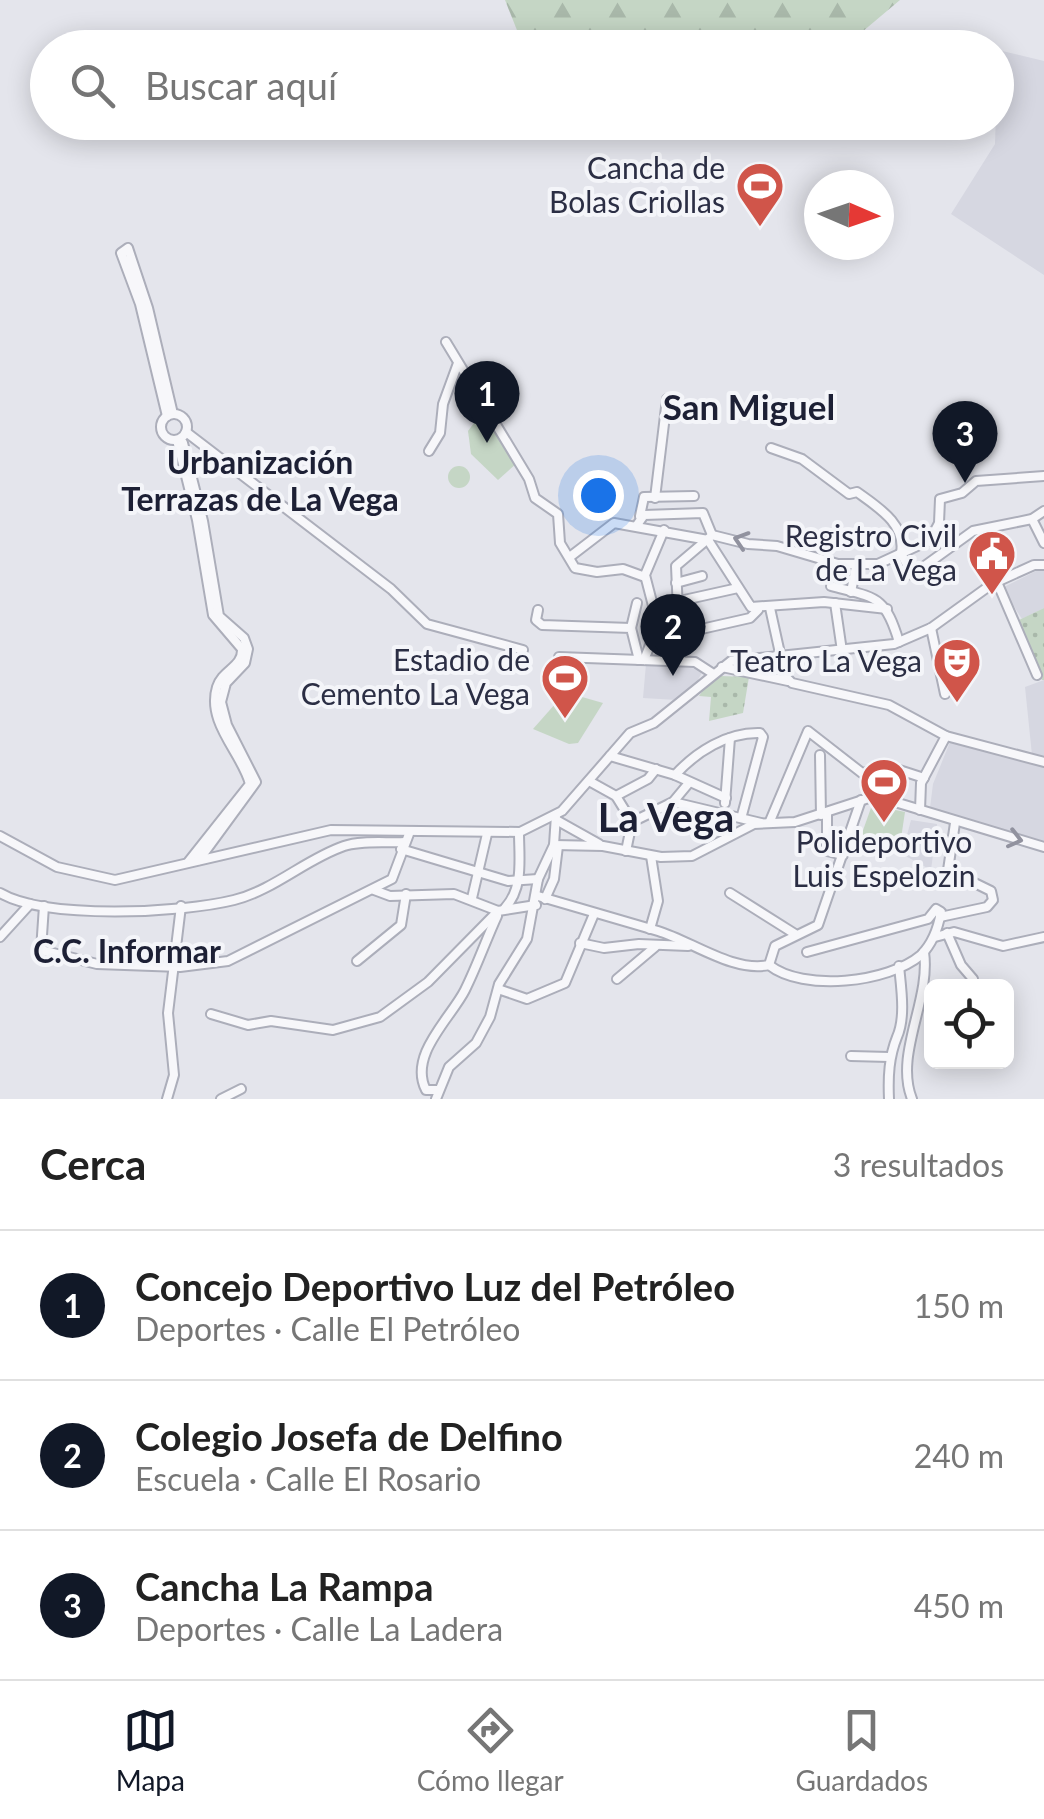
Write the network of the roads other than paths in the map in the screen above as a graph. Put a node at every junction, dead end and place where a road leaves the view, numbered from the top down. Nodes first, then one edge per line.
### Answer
1 (125, 251) dead end
2 (446, 342) dead end
3 (458, 364) junction
4 (667, 399) dead end
5 (170, 415) junction
6 (182, 437) junction
7 (771, 448) dead end
8 (429, 451) dead end
9 (1044, 476) edge
10 (694, 496) dead end
11 (655, 498) junction
12 (1044, 511) edge
13 (1032, 519) junction
14 (638, 520) junction
15 (664, 530) junction
16 (710, 537) junction
17 (1044, 542) edge
18 (900, 552) junction
19 (572, 556) junction
20 (1044, 565) edge
21 (856, 566) junction
22 (702, 576) dead end
23 (645, 577) junction
24 (997, 582) junction
25 (676, 583) junction
26 (831, 586) dead end
27 (738, 588) junction
28 (851, 592) junction
29 (637, 602) dead end
30 (835, 603) junction
31 (679, 606) junction
32 (770, 608) junction
33 (887, 608) junction
34 (538, 610) dead end
35 (758, 610) junction
36 (656, 619) junction
37 (631, 628) junction
38 (931, 628) junction
39 (697, 630) dead end
40 (899, 642) junction
41 (522, 650) dead end
42 (842, 652) junction
43 (559, 657) dead end
44 (780, 658) junction
45 (642, 660) junction
46 (722, 667) junction
47 (712, 673) junction
48 (1037, 674) dead end
49 (788, 681) junction
50 (945, 694) dead end
51 (946, 736) junction
52 (730, 738) junction
53 (820, 755) dead end
54 (610, 756) junction
55 (1044, 762) edge
56 (656, 769) junction
57 (675, 775) junction
58 (924, 778) junction
59 (589, 781) junction
60 (688, 784) junction
61 (616, 796) junction
62 (726, 798) junction
63 (861, 800) junction
64 (673, 802) junction
65 (920, 810) junction
66 (723, 812) junction
67 (824, 814) junction
68 (742, 815) junction
69 (557, 818) junction
70 (632, 822) junction
71 (766, 822) junction
72 (955, 823) junction
73 (519, 832) junction
74 (487, 834) junction
75 (0, 836) edge
76 (405, 842) junction
77 (556, 845) junction
78 (603, 846) junction
79 (1044, 846) edge
80 (626, 852) junction
81 (843, 855) junction
82 (651, 856) junction
83 (199, 860) junction
84 (188, 863) junction
85 (480, 872) junction
86 (538, 880) junction
87 (518, 882) junction
88 (374, 890) junction
89 (0, 893) edge
90 (730, 893) dead end
91 (406, 894) junction
92 (472, 898) junction
93 (30, 904) junction
94 (538, 904) junction
95 (44, 906) junction
96 (180, 906) junction
97 (502, 910) junction
98 (594, 914) junction
99 (940, 916) junction
100 (650, 929) junction
101 (947, 933) junction
102 (795, 934) junction
103 (935, 936) junction
104 (0, 937) edge
105 (1044, 937) edge
106 (580, 943) junction
107 (688, 946) junction
108 (655, 947) junction
109 (808, 952) dead end
110 (924, 952) junction
111 (356, 961) dead end
112 (769, 965) junction
113 (174, 966) junction
114 (899, 966) junction
115 (973, 978) dead end
116 (617, 979) dead end
117 (498, 989) junction
118 (211, 1014) dead end
119 (852, 1056) dead end
120 (890, 1057) junction
121 (240, 1089) dead end
122 (437, 1094) edge
123 (167, 1099) edge
124 (221, 1099) edge
125 (889, 1099) edge
126 (912, 1099) edge

1 - 5 street
2 - 3 street
3 - 8 street
3 - 19 street
4 - 11 street
5 - 6 street
5 - 6 street
6 - 41 street
6 - 83 street
6 - 84 street
7 - 18 street
9 - 18 street
10 - 11 street
11 - 14 street
12 - 13 street
13 - 17 street
13 - 18 street
14 - 15 street
14 - 16 street
14 - 19 street
15 - 16 street
15 - 23 street
21 -> 16 street
16 - 25 street
16 - 27 street
18 - 21 street
19 - 23 street
20 - 24 street
21 - 28 street
22 - 25 street
23 - 36 street
24 - 38 street
24 - 48 street
25 - 31 street
26 - 28 street
27 - 31 street
27 - 35 street
28 - 33 street
29 - 37 street
30 - 32 street
30 - 33 street
30 - 42 street
31 - 36 street
32 - 35 street
32 - 44 street
33 - 40 street
34 - 37 street
35 - 39 street
36 - 45 street
37 - 45 street
38 - 40 street
38 - 50 street
40 - 42 street
42 - 44 street
43 - 45 street
44 - 46 street
44 - 49 street
45 - 47 street
46 - 47 street
46 - 49 street
47 - 54 street
49 - 51 street
51 - 55 street
51 - 58 street
52 - 57 street
52 - 62 street
52 - 68 street
53 - 67 street
54 - 56 street
54 - 59 street
56 - 57 street
56 - 61 street
57 - 60 street
58 - 65 street
58 - 71 street
59 - 61 street
59 - 69 street
60 - 62 street
60 - 64 street
61 - 70 street
62 - 66 street
63 - 65 street
63 - 67 street
63 - 81 street
64 - 66 street
64 - 70 street
65 - 72 street
66 - 68 street
67 - 71 street
67 - 81 street
68 - 71 street
69 - 73 street
69 - 77 street
69 - 78 street
70 - 80 street
71 - 82 street
72 -> 79 street
72 - 99 street
73 - 74 street
73 - 87 street
74 - 76 street
74 - 85 street
75 - 84 street
76 - 83 street
76 - 85 street
76 - 88 street
76 - 96 street
77 - 78 street
77 - 86 street
77 - 94 street
78 - 80 street
80 - 82 street
81 - 102 street
82 - 100 street
83 - 84 street
85 - 87 street
85 - 92 street
86 - 87 street
86 - 94 street
87 - 97 street
88 - 91 street
88 - 113 street
89 - 93 street
90 - 102 street
91 - 92 street
91 - 111 street
92 - 97 street
93 - 95 street
93 - 104 street
94 - 97 street
94 - 98 street
94 - 117 street
95 - 96 street
95 - 113 street
96 - 113 street
97 - 118 street
97 - 122 street
98 - 100 street
98 - 106 street
99 - 103 street
99 - 109 street
100 - 107 street
101 - 103 street
101 - 105 street
101 - 115 street
102 - 112 street
103 - 110 street
106 - 108 street
106 - 117 street
107 - 108 street
107 - 112 street
108 - 116 street
110 - 114 street
110 - 126 street
112 - 114 street
113 - 123 street
114 - 120 street
117 - 122 street
119 - 120 street
120 - 125 street
121 - 124 street

